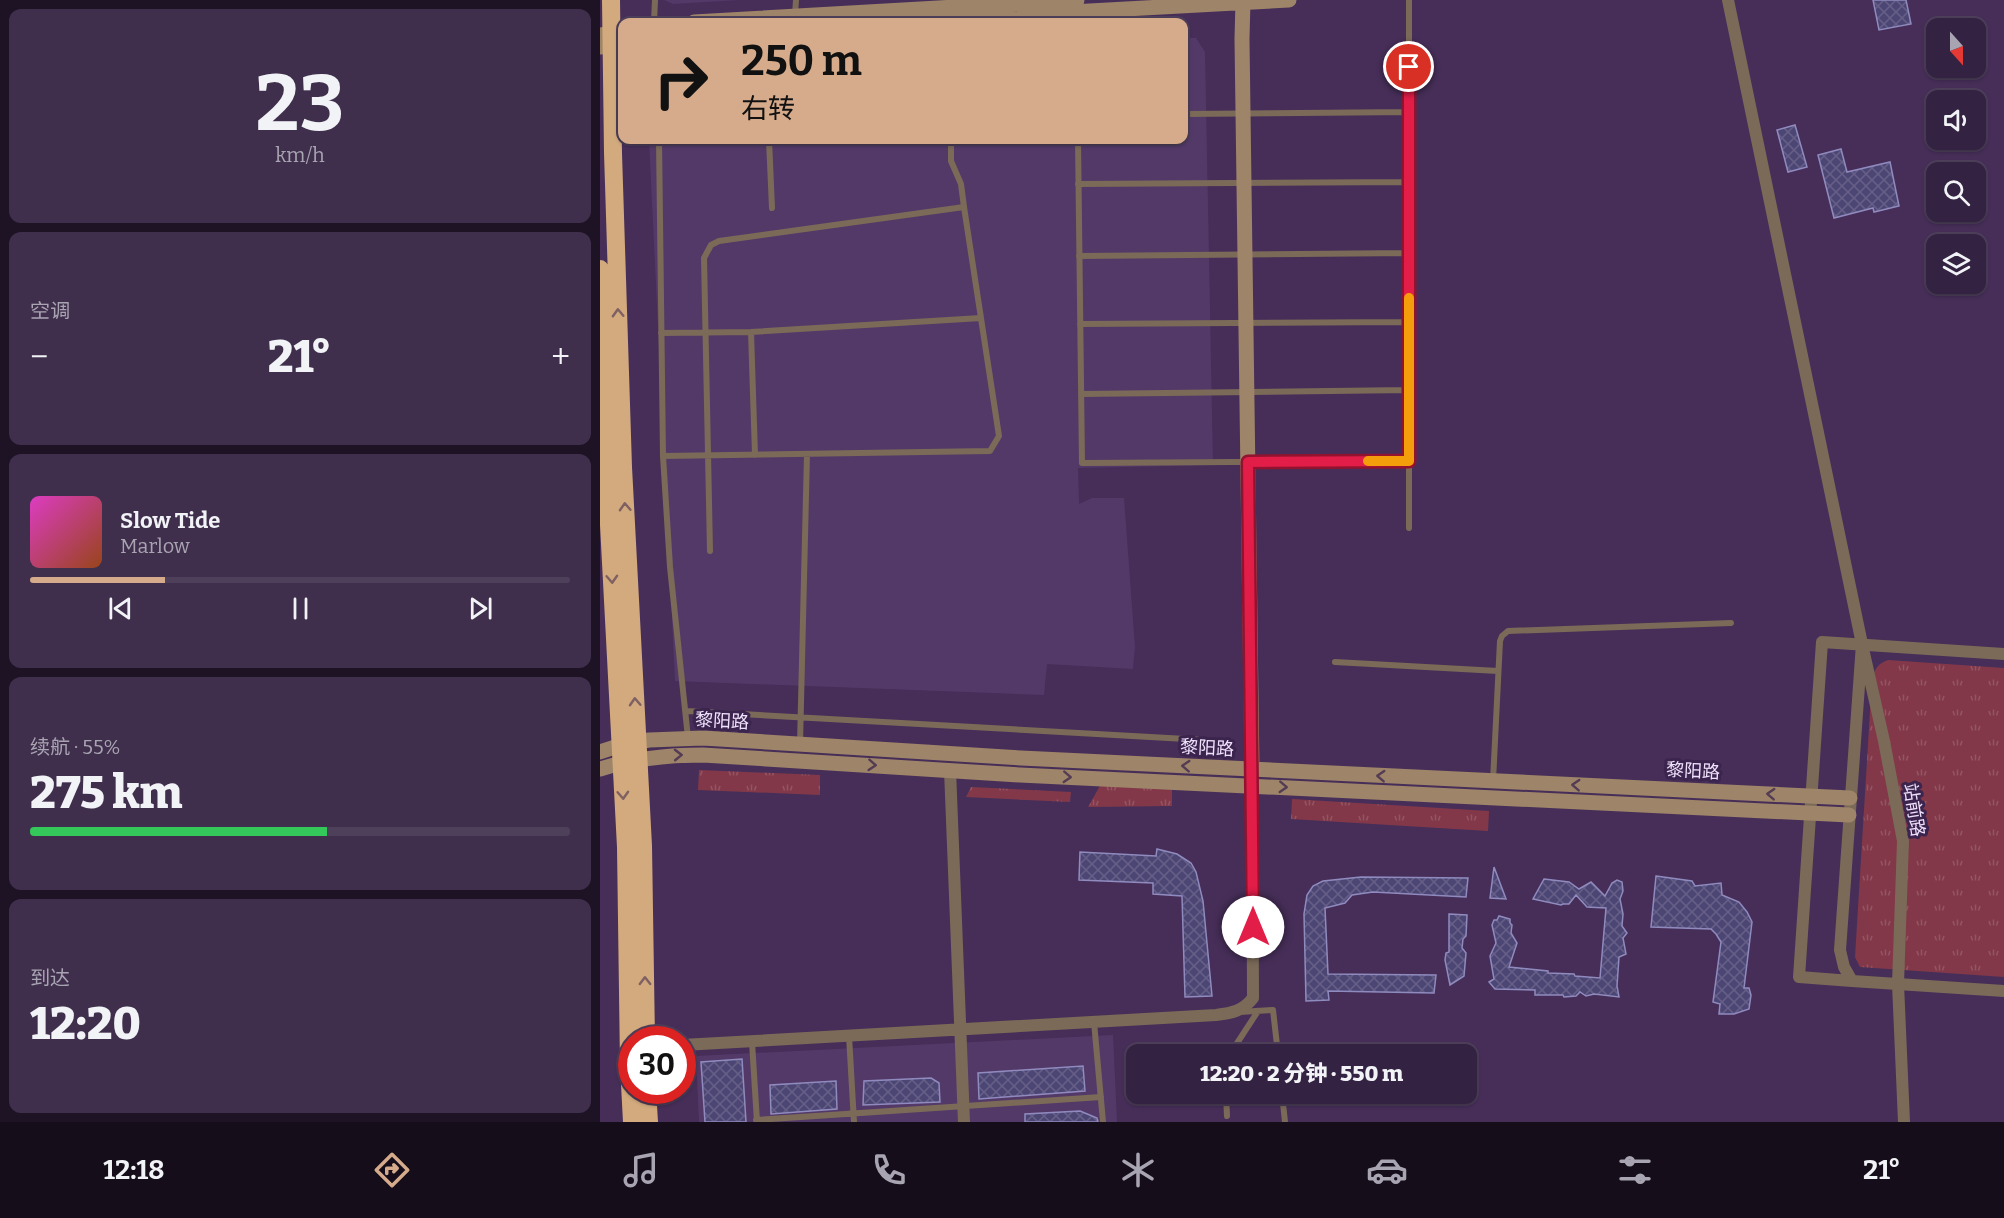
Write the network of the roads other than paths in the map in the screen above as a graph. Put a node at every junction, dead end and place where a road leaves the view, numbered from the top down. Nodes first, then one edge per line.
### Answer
1 (611, 0) edge
2 (655, 0) edge
3 (796, 0) edge
4 (1289, 0) edge
5 (1409, 0) edge
6 (1728, 0) edge
7 (1243, 1) edge
8 (936, 4) edge
9 (1076, 7) edge
10 (795, 16) junction
11 (654, 18) edge
12 (761, 18) edge
13 (978, 18) edge
14 (611, 39) edge
15 (1409, 112) junction
16 (1188, 114) edge
17 (1243, 114) junction
18 (658, 144) edge
19 (769, 144) edge
20 (951, 144) edge
21 (1078, 144) edge
22 (1409, 182) junction
23 (1244, 183) junction
24 (1078, 184) junction
25 (964, 207) junction
26 (772, 208) dead end
27 (1409, 253) junction
28 (1245, 254) junction
29 (1079, 256) junction
30 (600, 269) edge
31 (981, 318) junction
32 (1409, 322) junction
33 (1246, 323) junction
34 (1080, 324) junction
35 (751, 332) junction
36 (662, 333) junction
37 (706, 333) junction
38 (1409, 390) junction
39 (1246, 392) junction
40 (1081, 394) junction
41 (807, 454) junction
42 (708, 455) junction
43 (755, 455) junction
44 (663, 456) junction
45 (1409, 461) junction
46 (1248, 462) junction
47 (1409, 528) dead end
48 (710, 551) dead end
49 (1731, 623) dead end
50 (1862, 645) junction
51 (2004, 654) edge
52 (1335, 662) dead end
53 (1498, 671) junction
54 (687, 711) junction
55 (801, 717) junction
56 (688, 738) junction
57 (1204, 740) dead end
58 (800, 744) junction
59 (600, 752) edge
60 (630, 752) junction
61 (600, 769) edge
62 (950, 770) junction
63 (1252, 770) junction
64 (1493, 781) junction
65 (1252, 786) junction
66 (1812, 796) junction
67 (1850, 798) junction
68 (1811, 813) junction
69 (1849, 815) junction
70 (1852, 981) junction
71 (1898, 984) junction
72 (2004, 990) edge
73 (1258, 1011) junction
74 (1236, 1012) junction
75 (1094, 1022) junction
76 (646, 1026) edge
77 (960, 1030) junction
78 (849, 1036) junction
79 (752, 1042) junction
80 (1237, 1044) edge
81 (1277, 1044) edge
82 (696, 1045) edge
83 (1101, 1097) junction
84 (648, 1104) edge
85 (1226, 1104) edge
86 (1283, 1104) edge
87 (963, 1107) junction
88 (853, 1114) junction
89 (1227, 1116) dead end
90 (757, 1121) edge
91 (632, 1122) edge
92 (649, 1122) edge
93 (854, 1122) edge
94 (964, 1122) edge
95 (1103, 1122) edge
96 (1285, 1122) edge
97 (1904, 1122) edge

1 - 14 highway
2 - 11 lane
3 - 10 lane
4 - 7 main road
5 - 15 lane
6 - 50 street, 站前路
7 - 9 main road
7 - 17 main road
8 - 9 main road
8 - 10 main road
9 - 13 main road
10 - 12 main road
60 -> 14 highway
15 - 17 lane
15 - 22 lane
16 - 17 lane
17 - 23 main road
18 - 36 lane
19 - 26 lane
20 - 25 lane
21 - 24 lane
22 - 23 lane
22 - 27 lane
23 - 24 lane
23 - 28 main road
24 - 29 lane
25 - 31 lane
25 - 37 lane
27 - 28 lane
27 - 32 lane
28 - 29 lane
28 - 33 main road
29 - 34 lane
30 -> 60 highway
31 - 35 lane
31 - 41 lane
32 - 33 lane
32 - 38 lane
33 - 34 lane
33 - 39 main road
34 - 40 lane
35 - 37 lane
35 - 43 lane
36 - 37 lane
36 - 44 lane
37 - 42 lane
38 - 39 lane
38 - 45 lane
39 - 40 lane
39 - 46 main road
40 - 46 lane
41 - 43 lane
41 - 55 lane
42 - 43 lane
42 - 44 lane
42 - 48 lane
44 - 54 lane
45 - 46 lane
45 - 47 lane
46 - 63 main road
49 - 53 lane
50 - 51 street
50 - 66 street
50 - 67 street
50 - 71 street, 站前路
52 - 53 lane
53 - 64 lane
54 - 55 lane
54 - 56 lane
55 - 57 lane
55 - 58 lane
56 - 58 main road, 黎阳路
56 - 60 main road, 黎阳路
63 -> 58 main road, 黎阳路
59 - 60 main road, 黎阳路
60 - 61 main road, 黎阳路
60 -> 62 main road, 黎阳路
76 -> 60 highway
60 -> 91 highway
62 -> 65 main road, 黎阳路
62 - 77 street
64 -> 63 main road, 黎阳路
63 - 65 street
66 -> 64 main road, 黎阳路
65 -> 68 main road, 黎阳路
65 - 74 street
66 - 67 main road, 黎阳路
66 - 68 street
67 - 69 street
68 - 69 main road, 黎阳路
68 - 70 street
69 - 70 street
70 - 71 street
71 - 72 street
71 - 97 street, 站前路
73 - 74 lane
73 - 80 lane
73 - 81 lane
74 - 75 street
75 - 77 street
75 - 83 lane
77 - 78 street
77 - 87 street
78 - 79 street
78 - 88 lane
79 - 82 street
79 - 90 lane
83 - 87 lane
83 - 95 lane
84 - 92 highway
85 - 89 lane
86 - 96 lane
87 - 88 lane
87 - 94 street
88 - 90 lane
88 - 93 lane

